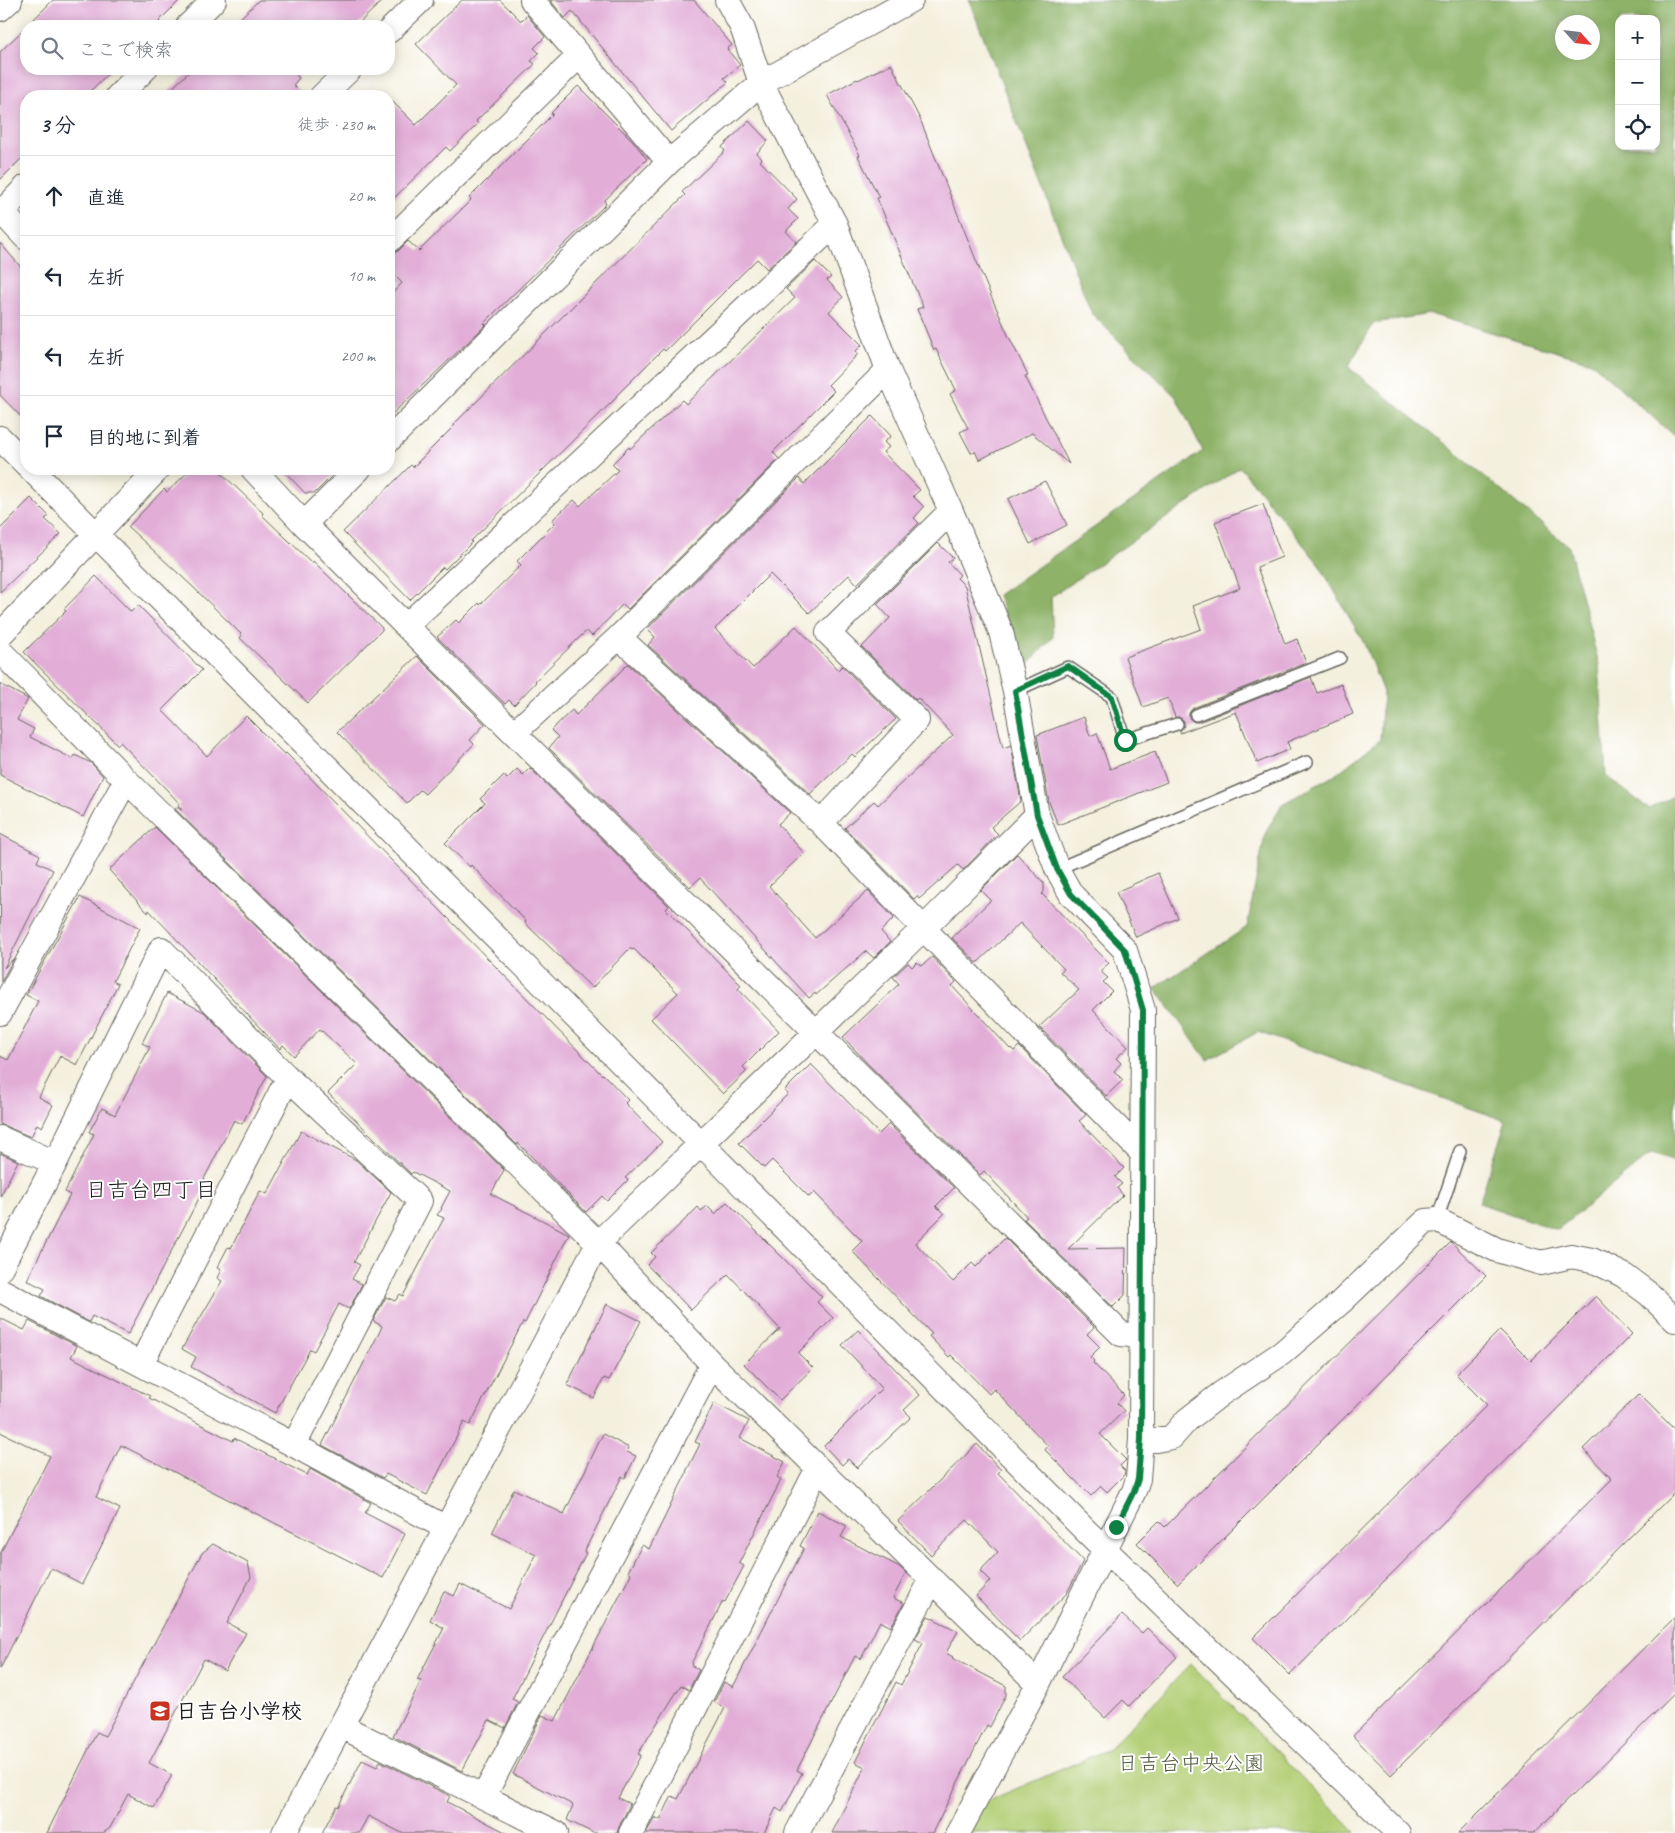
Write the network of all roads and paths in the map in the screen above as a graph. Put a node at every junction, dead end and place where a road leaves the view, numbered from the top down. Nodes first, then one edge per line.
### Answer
1 (10, 0) edge
2 (214, 0) edge
3 (421, 0) edge
4 (532, 0) edge
5 (727, 0) edge
6 (911, 0) edge
7 (0, 9) edge
8 (194, 20) edge
9 (395, 25) edge
10 (579, 56) junction
11 (139, 75) edge
12 (344, 75) edge
13 (761, 83) junction
14 (124, 90) edge
15 (328, 90) edge
16 (669, 162) junction
17 (20, 193) edge
18 (1, 211) edge
19 (834, 224) junction
20 (20, 232) edge
21 (395, 235) edge
22 (888, 370) junction
23 (395, 434) edge
24 (0, 438) edge
25 (20, 458) edge
26 (37, 475) edge
27 (152, 475) edge
28 (259, 475) edge
29 (353, 475) edge
30 (951, 511) junction
31 (304, 524) junction
32 (95, 533) junction
33 (406, 626) junction
34 (0, 635) edge
35 (619, 637) junction
36 (0, 651) edge
37 (1340, 658) dead end
38 (1015, 691) junction
39 (1196, 715) dead end
40 (1177, 724) dead end
41 (515, 732) junction
42 (1308, 762) dead end
43 (126, 780) junction
44 (1037, 815) junction
45 (822, 823) junction
46 (1057, 869) junction
47 (923, 929) junction
48 (0, 1012) edge
49 (816, 1033) junction
50 (288, 1078) junction
51 (0, 1138) edge
52 (702, 1143) junction
53 (1460, 1151) dead end
54 (1141, 1152) junction
55 (54, 1164) junction
56 (1438, 1220) junction
57 (598, 1242) junction
58 (0, 1269) edge
59 (0, 1290) edge
60 (1675, 1320) edge
61 (1141, 1336) junction
62 (141, 1364) junction
63 (712, 1364) junction
64 (1141, 1439) junction
65 (294, 1445) junction
66 (818, 1468) junction
67 (446, 1528) junction
68 (1106, 1550) junction
69 (932, 1579) junction
70 (1038, 1684) junction
71 (341, 1726) junction
72 (484, 1796) junction
73 (284, 1833) edge
74 (556, 1833) edge
75 (631, 1833) edge
76 (797, 1833) edge
77 (958, 1833) edge
78 (1398, 1833) edge

1 - 7 street
2 - 8 street
3 - 9 street
4 - 10 street
5 - 13 street
6 - 13 street
10 - 16 street
10 - 21 street
11 - 14 street
12 - 15 street
13 - 16 street
13 - 19 street
16 - 23 street
17 - 18 street
18 - 20 street
19 - 22 street
19 - 33 street
22 - 30 street
22 - 35 street
24 - 25 street
26 - 32 street
27 - 32 street
28 - 31 street
29 - 31 street
30 - 38 street
30 - 45 street
31 - 33 street
32 - 34 street
32 - 52 street
33 - 41 street
35 - 41 street
35 - 45 street
36 - 43 street
37 - 39 lane
38 - 40 lane
38 - 44 street
41 - 49 street
42 - 46 lane
43 - 48 street
43 - 57 street
44 - 46 street
44 - 47 street
45 - 47 street
46 - 54 street
47 - 49 street
47 - 54 street
49 - 52 street
49 - 61 street
50 - 55 street
50 - 62 street
50 - 65 street
51 - 55 street
52 - 57 street
52 - 68 street
53 - 56 lane
54 - 61 street
55 - 58 street
56 - 60 street
56 - 64 street
57 - 63 street
57 - 67 street
59 - 62 street
61 - 64 street
62 - 65 street
63 - 66 street
63 - 72 street
64 - 68 street
65 - 67 street
66 - 69 street
66 - 75 street
67 - 71 street
68 - 70 street
68 - 78 street
69 - 70 street
69 - 76 street
70 - 77 street
71 - 72 street
71 - 73 street
72 - 74 street

